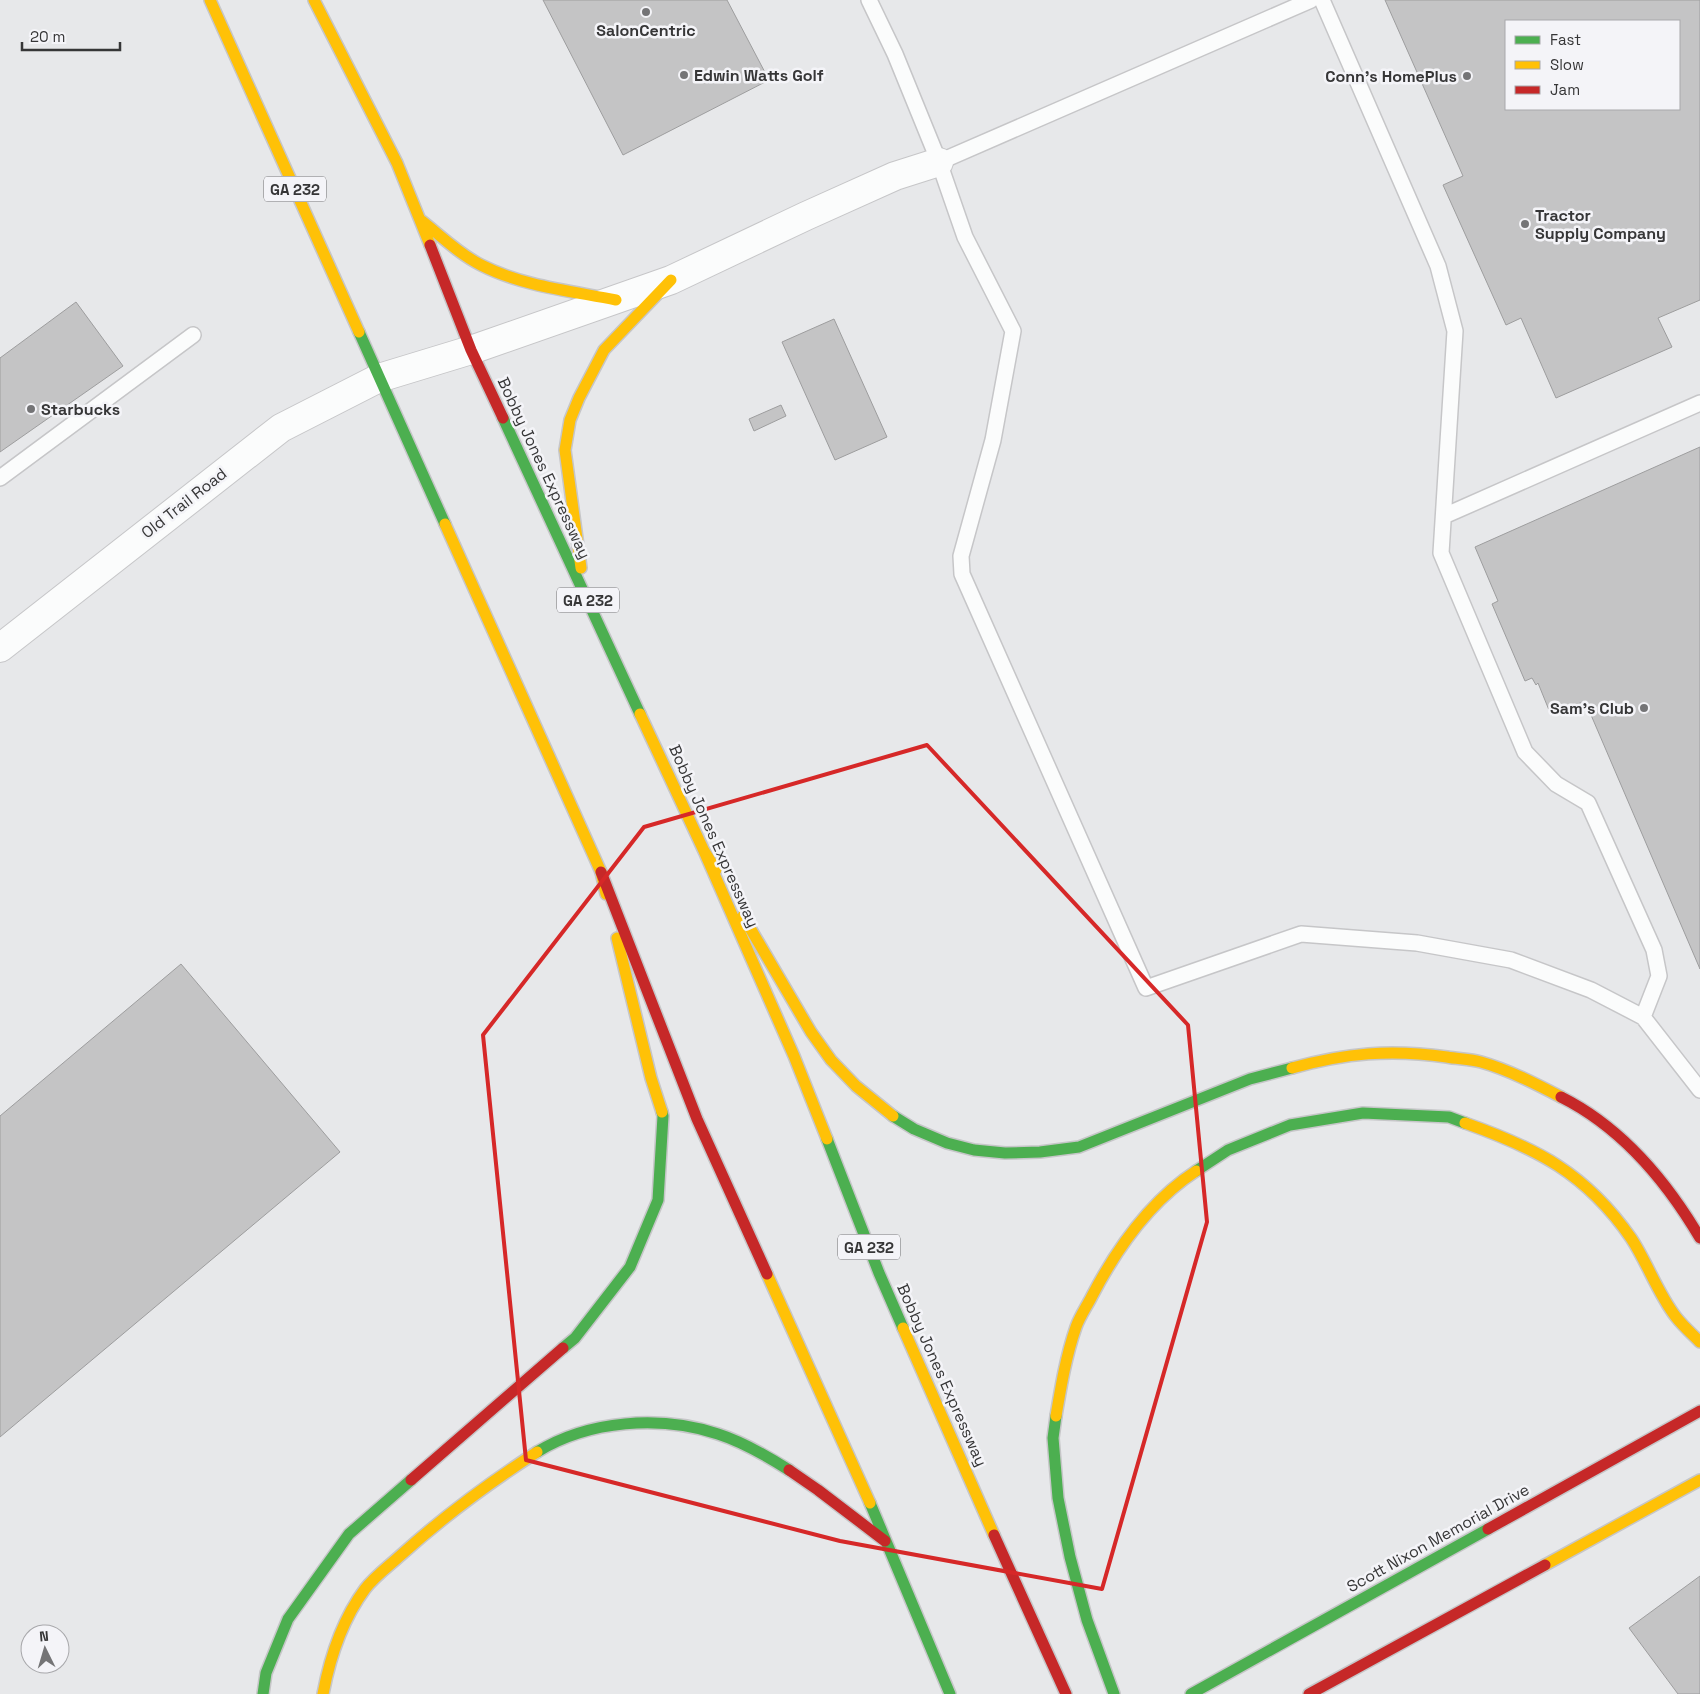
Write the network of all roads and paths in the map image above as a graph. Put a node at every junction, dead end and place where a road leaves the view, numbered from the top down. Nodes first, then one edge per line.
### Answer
1 (210, 0) edge
2 (314, 0) edge
3 (869, 0) edge
4 (1311, 0) edge
5 (1322, 0) edge
6 (939, 162) junction
7 (421, 220) junction
8 (671, 280) junction
9 (616, 300) junction
10 (193, 336) dead end
11 (471, 350) junction
12 (380, 378) junction
13 (1700, 403) edge
14 (0, 478) edge
15 (1444, 516) junction
16 (585, 594) junction
17 (0, 648) edge
18 (704, 851) junction
19 (601, 872) junction
20 (1643, 1017) junction
21 (1700, 1090) edge
22 (1700, 1238) edge
23 (1700, 1342) edge
24 (1700, 1411) edge
25 (1700, 1480) edge
26 (888, 1544) junction
27 (264, 1694) edge
28 (323, 1694) edge
29 (950, 1694) edge
30 (1066, 1694) edge
31 (1114, 1694) edge
32 (1191, 1694) edge
33 (1310, 1694) edge

1 - 12 main road, GA 232
2 - 7 main road, Bobby Jones Expressway / GA 232
3 - 6 lane
4 - 6 lane
5 - 15 lane
6 - 8 street, Old Trail Road
6 - 20 lane
7 - 9 main road
7 - 11 main road, Bobby Jones Expressway / GA 232
8 - 9 street, Old Trail Road
8 - 16 main road
9 - 11 street, Old Trail Road
10 - 14 lane
11 - 12 street, Old Trail Road
11 - 16 main road, Bobby Jones Expressway / GA 232
12 - 17 street, Old Trail Road
12 - 19 main road, GA 232
13 - 15 lane
15 - 20 lane
16 - 18 main road, Bobby Jones Expressway / GA 232
18 - 22 main road
18 - 30 main road, Bobby Jones Expressway / GA 232
19 - 26 main road, GA 232
19 - 27 main road
20 - 21 lane
23 - 31 main road
24 - 32 main road, Scott Nixon Memorial Drive
25 - 33 main road
26 - 28 main road
26 - 29 main road, GA 232

